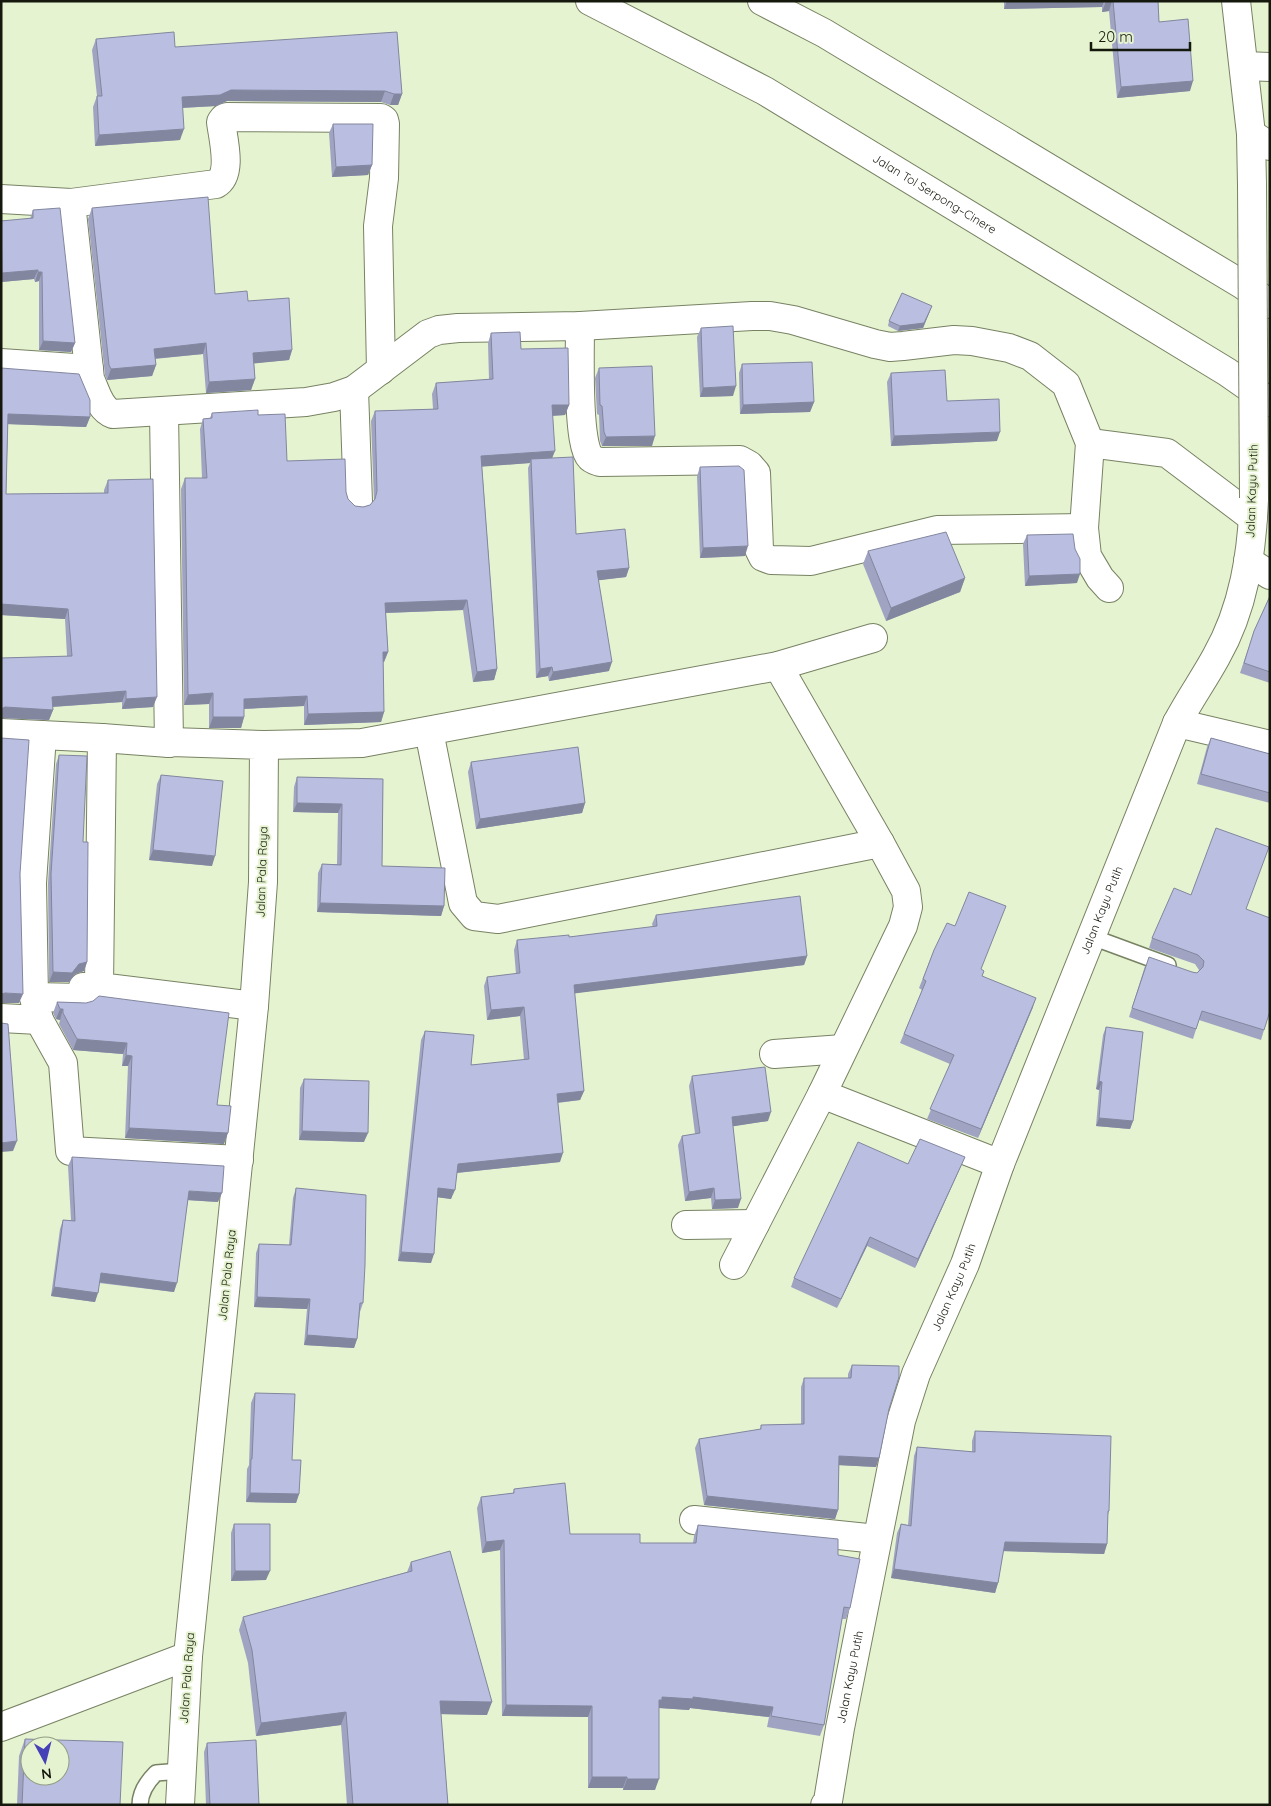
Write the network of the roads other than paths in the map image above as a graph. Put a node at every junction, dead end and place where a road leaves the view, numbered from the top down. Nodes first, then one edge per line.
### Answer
1 (590, 1) edge
2 (762, 1) edge
3 (1236, 1) edge
4 (1257, 66) edge
5 (1260, 140) edge
6 (1, 199) edge
7 (71, 203) junction
8 (1270, 304) edge
9 (580, 326) junction
10 (1, 363) edge
11 (89, 369) junction
12 (381, 370) junction
13 (354, 390) junction
14 (1270, 402) edge
15 (164, 412) junction
16 (1090, 443) junction
17 (358, 502) dead end
18 (1254, 508) junction
19 (1084, 528) junction
20 (1259, 568) edge
21 (1109, 588) dead end
22 (873, 638) dead end
23 (778, 666) junction
24 (1177, 723) junction
25 (429, 731) junction
26 (1, 733) edge
27 (42, 735) junction
28 (102, 738) junction
29 (169, 743) junction
30 (264, 745) junction
31 (1270, 745) edge
32 (880, 843) junction
33 (1092, 937) junction
34 (1182, 970) edge
35 (99, 987) junction
36 (254, 1006) junction
37 (37, 1008) junction
38 (1, 1018) edge
39 (843, 1049) junction
40 (774, 1054) dead end
41 (822, 1094) junction
42 (239, 1160) junction
43 (1000, 1164) junction
44 (755, 1224) junction
45 (686, 1225) dead end
46 (734, 1265) dead end
47 (694, 1520) dead end
48 (877, 1539) junction
49 (188, 1656) junction
50 (1, 1728) edge
51 (181, 1771) junction
52 (140, 1805) edge
53 (180, 1805) edge
54 (825, 1805) edge

1 - 14 main road, Jalan Tol Serpong–Cinere
2 - 8 main road
3 - 4 main road, Jalan Kayu Putih
4 - 5 main road, Jalan Kayu Putih
5 - 18 main road, Jalan Kayu Putih, bridge
6 - 7 main road
7 - 11 main road
7 - 12 main road
9 - 12 main road
9 - 16 main road
9 - 19 main road
10 - 11 main road
11 - 15 main road
12 - 13 main road
13 - 15 main road
13 - 17 main road
15 - 29 main road
16 - 18 main road
16 - 19 main road
18 - 20 main road, Jalan Kayu Putih
19 - 21 main road
20 - 24 main road, Jalan Kayu Putih
22 - 23 main road
23 - 25 main road
23 - 32 main road
24 - 31 main road
24 - 33 main road, Jalan Kayu Putih
25 - 30 main road
25 - 32 main road
26 - 27 main road
27 - 28 main road
27 - 37 main road
28 - 29 main road
28 - 35 main road
29 - 30 main road
30 - 36 main road, Jalan Pala Raya
32 - 39 main road
33 - 34 lane
33 - 43 main road, Jalan Kayu Putih
35 - 36 main road
35 - 37 main road
36 - 42 main road, Jalan Pala Raya
37 - 38 main road
37 - 42 main road
39 - 40 main road
39 - 41 main road
41 - 43 main road
41 - 44 main road
42 - 49 main road, Jalan Pala Raya
43 - 48 main road, Jalan Kayu Putih
44 - 45 main road
44 - 46 main road
47 - 48 main road
48 - 54 main road, Jalan Kayu Putih
49 - 50 main road
49 - 51 main road, Jalan Pala Raya
51 - 52 lane
51 - 53 main road, Jalan Pala Raya

